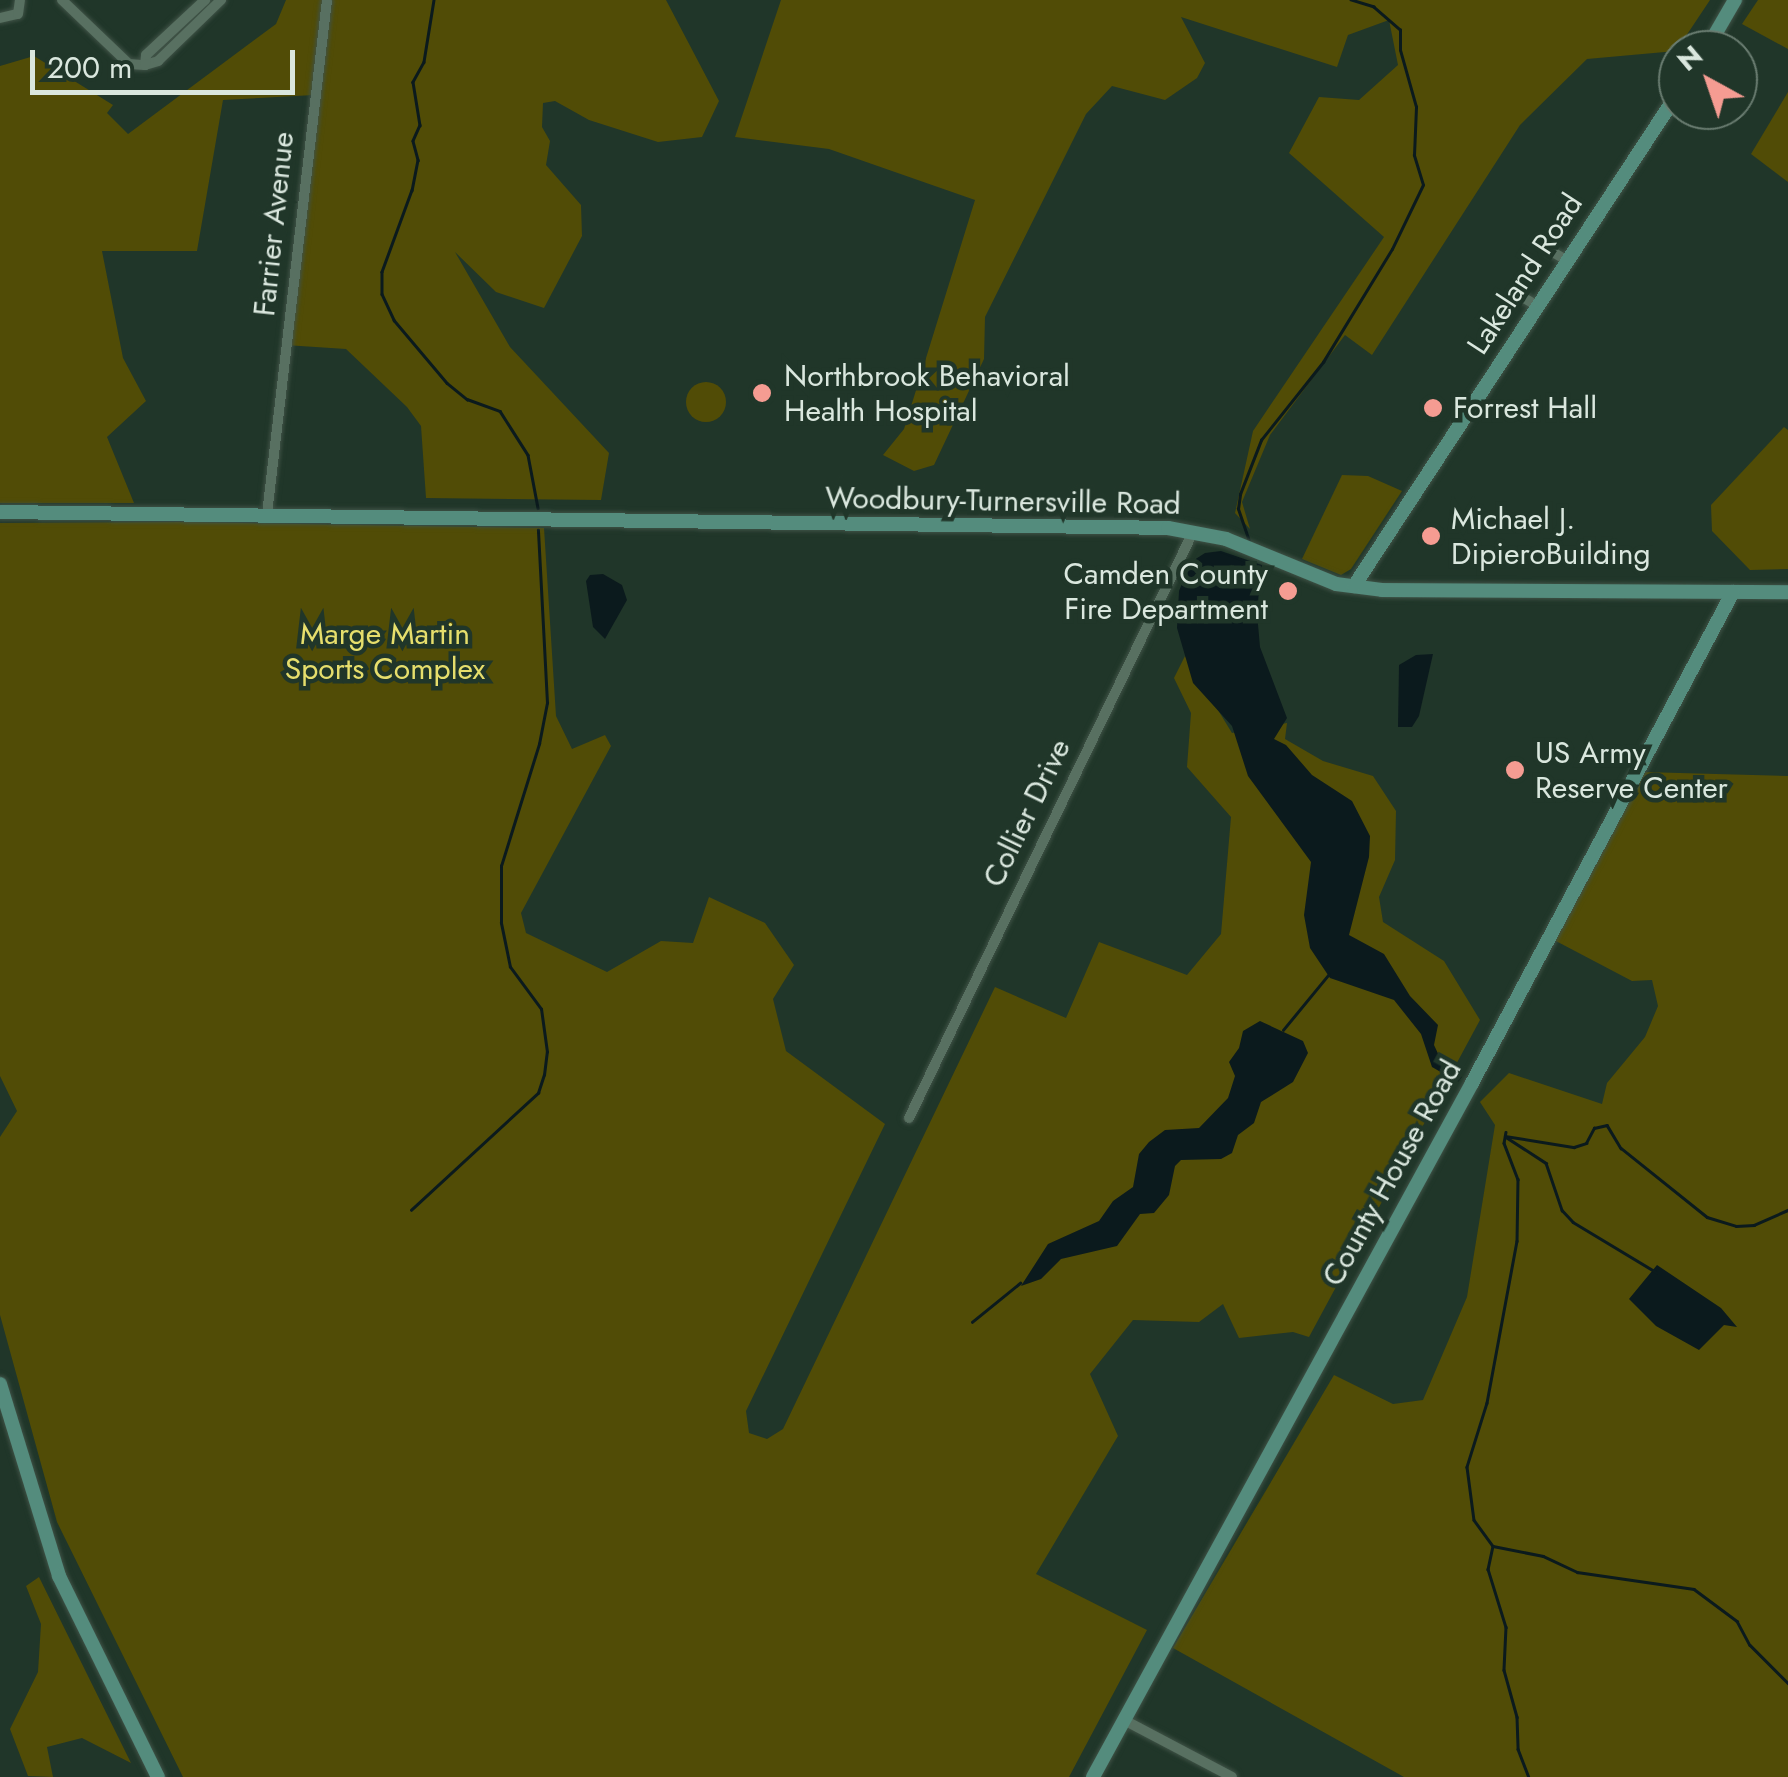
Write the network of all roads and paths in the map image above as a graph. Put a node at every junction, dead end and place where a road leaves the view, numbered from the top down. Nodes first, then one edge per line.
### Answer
1 (20, 0) edge
2 (62, 0) edge
3 (204, 0) edge
4 (221, 0) edge
5 (327, 0) edge
6 (1735, 0) edge
7 (0, 18) edge
8 (1718, 30) edge
9 (145, 65) junction
10 (1658, 123) edge
11 (1549, 250) dead end
12 (1566, 260) junction
13 (1519, 295) dead end
14 (1537, 306) junction
15 (0, 512) edge
16 (268, 514) junction
17 (1192, 532) junction
18 (1354, 586) junction
19 (1733, 592) junction
20 (1788, 592) edge
21 (910, 1118) dead end
22 (0, 1384) edge
23 (1124, 1720) junction
24 (158, 1777) edge
25 (1093, 1777) edge
26 (1232, 1777) edge

1 - 7 street
2 - 9 street
3 - 9 street
4 - 9 street
5 - 16 street, Farrier Avenue
6 - 8 street
10 - 12 street, Lakeland Road
11 - 12 street
12 - 14 street, Lakeland Road
13 - 14 street
14 - 18 street, Lakeland Road
15 - 16 street
16 - 17 street, Woodbury-Turnersville Road
17 - 18 street, Woodbury-Turnersville Road
17 - 21 street, Collier Drive
18 - 19 street, Woodbury-Turnersville Road
19 - 20 street, Woodbury-Turnersville Road
19 - 23 street, County House Road
22 - 24 street
23 - 25 street, County House Road
23 - 26 street

